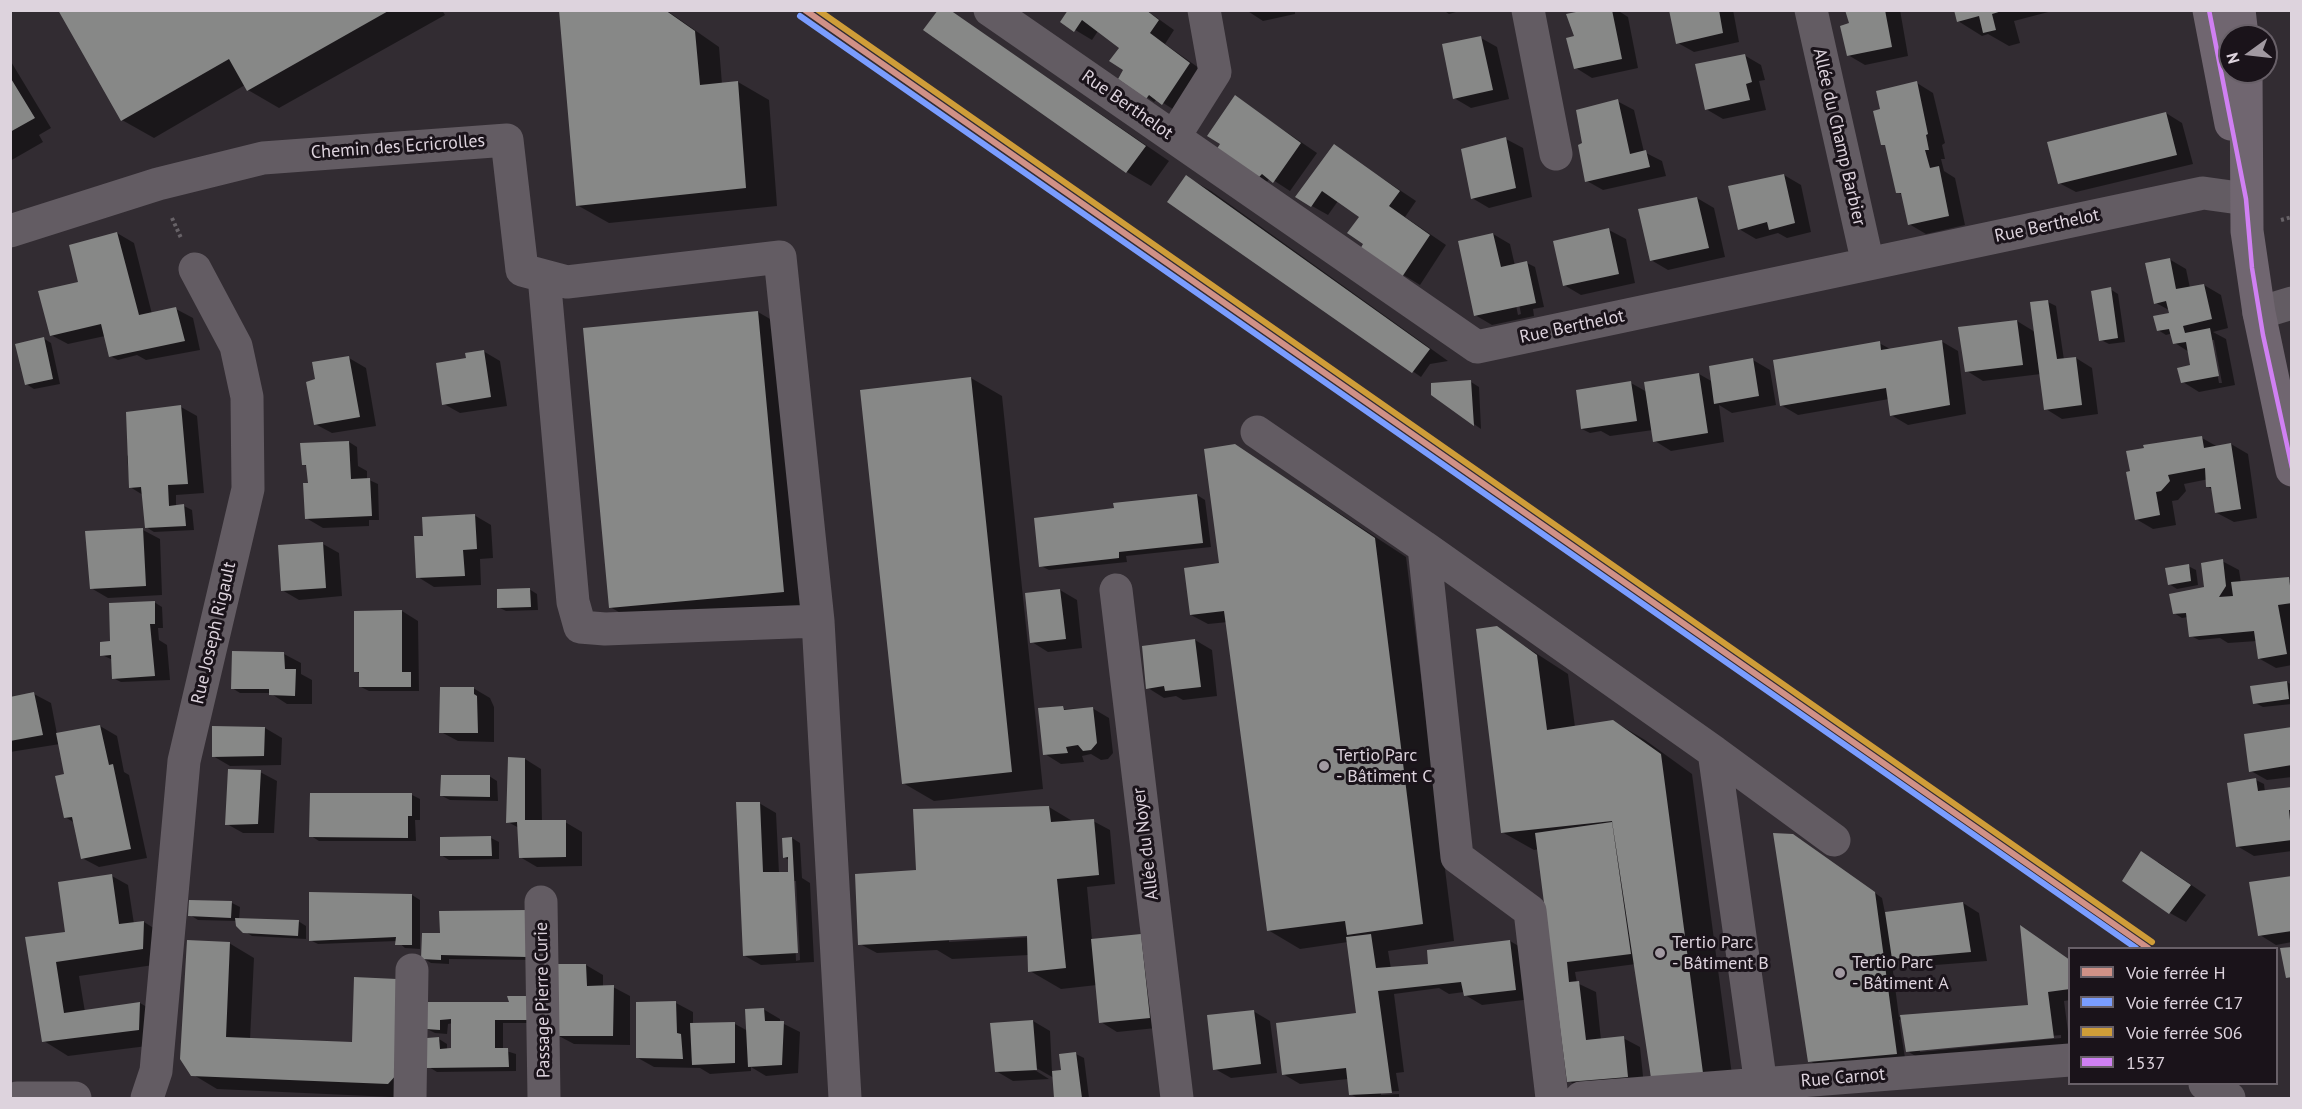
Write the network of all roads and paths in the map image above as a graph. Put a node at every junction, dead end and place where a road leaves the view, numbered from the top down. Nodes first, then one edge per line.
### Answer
1 (990, 10) edge
2 (1204, 10) edge
3 (1528, 10) edge
4 (1811, 10) edge
5 (2209, 10) edge
6 (2246, 84) edge
7 (1174, 137) junction
8 (1556, 154) dead end
9 (158, 184) junction
10 (2246, 199) junction
11 (10, 231) edge
12 (1868, 264) junction
13 (195, 268) joint
14 (544, 276) junction
15 (2292, 303) edge
16 (2259, 313) junction
17 (1257, 432) dead end
18 (2292, 470) edge
19 (1424, 547) junction
20 (1116, 590) dead end
21 (818, 621) junction
22 (1714, 752) junction
23 (1834, 840) dead end
24 (541, 902) dead end
25 (412, 970) dead end
26 (2068, 1060) edge
27 (1761, 1084) junction
28 (2208, 1085) edge
29 (17, 1098) edge
30 (75, 1098) edge
31 (147, 1098) edge
32 (410, 1098) edge
33 (544, 1098) edge
34 (845, 1098) edge
35 (1177, 1098) edge
36 (1552, 1098) edge
37 (1593, 1098) edge
38 (2229, 1098) edge

1 - 7 street, Rue Berthelot
2 - 7 street
3 - 8 street
4 - 12 street, Allée du Champ Barbier
5 - 10 main road
6 - 10 main road
7 - 12 street, Rue Berthelot
9 - 11 street, Chemin des Ecricrolles
9 - 13 path
9 - 14 street, Chemin des Ecricrolles
10 - 12 street, Rue Berthelot
10 - 16 main road
13 - 31 street, Rue Joseph Rigault
14 - 21 street
14 - 21 street, Chemin des Ecricrolles
15 - 16 street
16 - 18 main road
17 - 19 street
19 - 22 street
19 - 36 street
20 - 35 street, Allée du Noyer
21 - 34 street
22 - 23 street
22 - 27 street
24 - 33 street, Passage Pierre Curie
25 - 32 street
26 - 27 street, Rue Carnot
27 - 37 street, Rue Carnot
28 - 38 street
29 - 30 street

